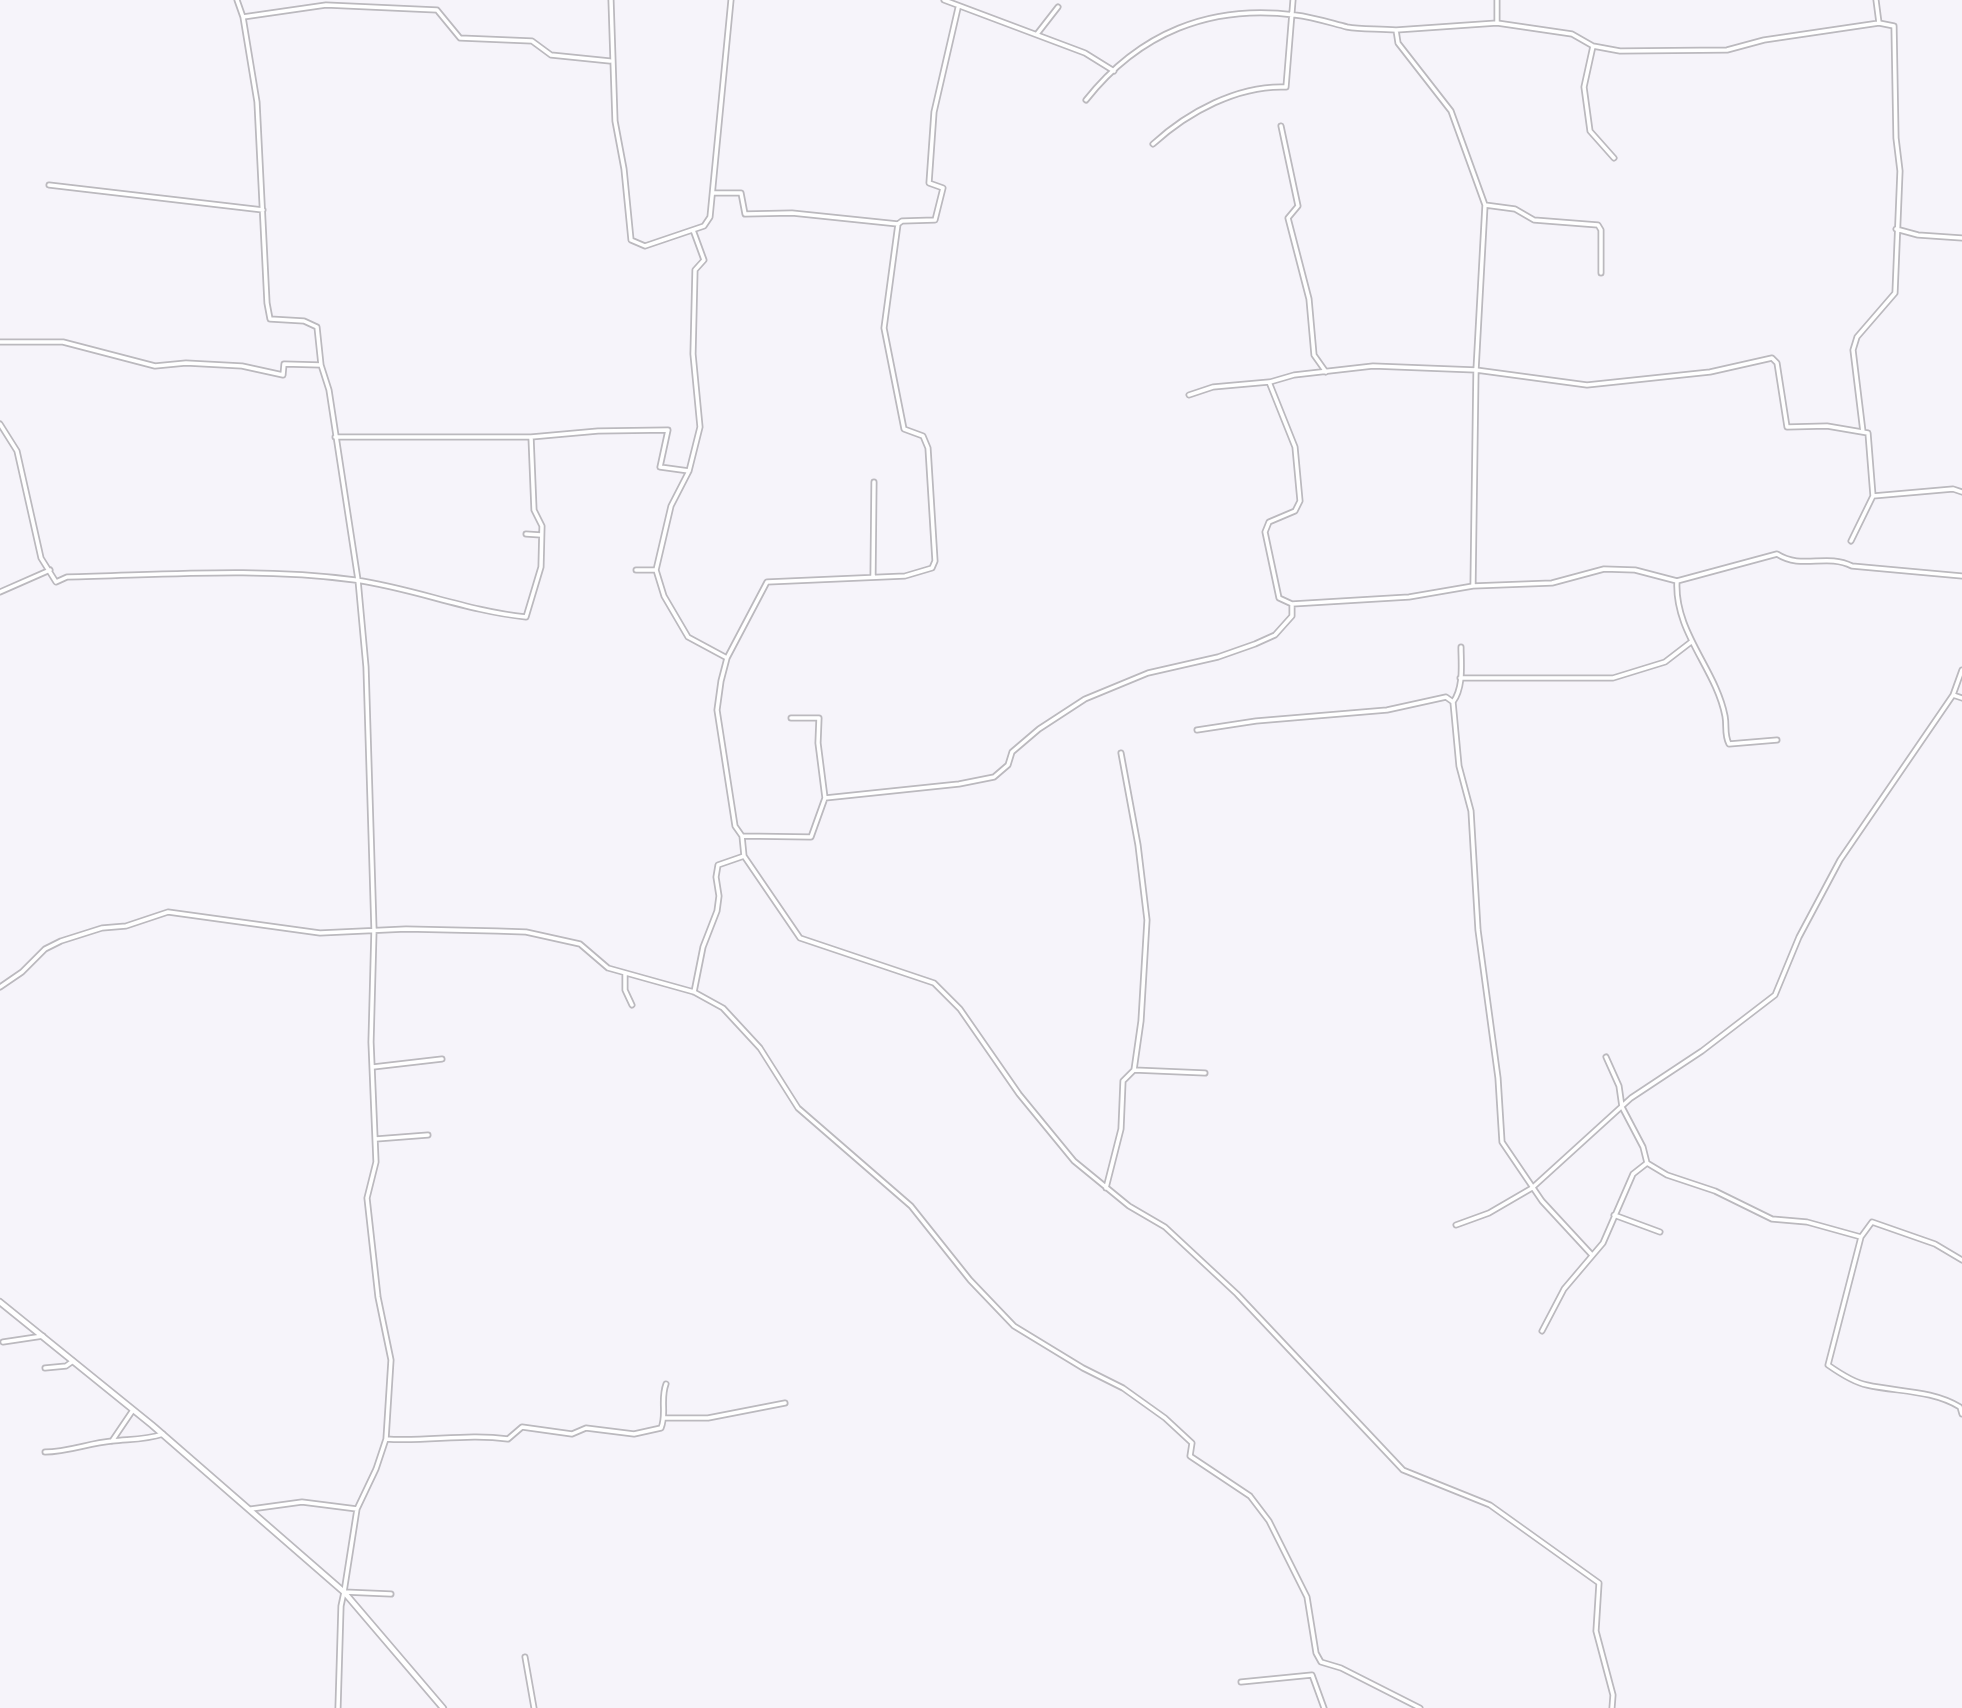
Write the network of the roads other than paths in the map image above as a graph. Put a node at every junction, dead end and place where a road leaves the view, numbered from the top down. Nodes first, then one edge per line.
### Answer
1 (237, 0) edge
2 (611, 0) edge
3 (731, 0) edge
4 (944, 0) edge
5 (1293, 0) edge
6 (1497, 0) edge
7 (1876, 0) edge
8 (1058, 7) dead end
9 (958, 8) junction
10 (1293, 15) junction
11 (243, 17) junction
12 (1497, 23) junction
13 (1880, 23) junction
14 (1395, 30) junction
15 (1037, 34) junction
16 (1593, 46) junction
17 (610, 61) junction
18 (1114, 71) junction
19 (1086, 100) dead end
20 (1281, 126) dead end
21 (1153, 144) dead end
22 (1614, 158) dead end
23 (49, 185) dead end
24 (714, 193) junction
25 (1485, 205) junction
26 (263, 210) junction
27 (898, 224) junction
28 (1896, 229) junction
29 (693, 230) junction
30 (1962, 238) edge
31 (1601, 273) dead end
32 (0, 342) edge
33 (321, 366) junction
34 (1476, 370) junction
35 (1326, 372) junction
36 (1269, 382) junction
37 (1189, 394) dead end
38 (0, 424) edge
39 (1863, 432) junction
40 (335, 437) junction
41 (531, 438) junction
42 (689, 471) junction
43 (874, 482) dead end
44 (1962, 492) edge
45 (1873, 496) junction
46 (526, 534) dead end
47 (541, 535) junction
48 (1851, 541) dead end
49 (50, 570) junction
50 (636, 570) dead end
51 (656, 570) junction
52 (1962, 576) edge
53 (873, 577) junction
54 (358, 580) junction
55 (1677, 581) junction
56 (1473, 586) junction
57 (0, 592) edge
58 (1292, 604) junction
59 (1691, 642) junction
60 (1461, 647) dead end
61 (727, 658) junction
62 (1962, 670) edge
63 (1461, 678) junction
64 (1952, 695) junction
65 (1962, 698) edge
66 (1453, 702) junction
67 (791, 718) dead end
68 (1198, 730) dead end
69 (1777, 740) dead end
70 (1121, 753) dead end
71 (825, 798) junction
72 (742, 836) junction
73 (744, 856) junction
74 (374, 930) junction
75 (625, 973) junction
76 (0, 988) edge
77 (694, 992) junction
78 (632, 1005) dead end
79 (1606, 1057) dead end
80 (442, 1059) dead end
81 (373, 1067) junction
82 (1133, 1070) junction
83 (1205, 1073) dead end
84 (1622, 1107) junction
85 (428, 1135) dead end
86 (376, 1139) junction
87 (1647, 1163) junction
88 (1106, 1188) junction
89 (1532, 1188) junction
90 (1614, 1215) junction
91 (1456, 1225) dead end
92 (1660, 1232) dead end
93 (1861, 1237) junction
94 (1591, 1254) junction
95 (1962, 1260) edge
96 (0, 1302) edge
97 (1542, 1331) dead end
98 (43, 1336) junction
99 (3, 1342) dead end
100 (73, 1361) junction
101 (46, 1368) dead end
102 (666, 1384) dead end
103 (785, 1403) dead end
104 (133, 1410) junction
105 (1962, 1414) edge
106 (666, 1418) junction
107 (163, 1434) junction
108 (386, 1439) junction
109 (112, 1441) junction
110 (45, 1452) dead end
111 (357, 1508) junction
112 (251, 1509) junction
113 (344, 1592) junction
114 (391, 1594) dead end
115 (525, 1657) dead end
116 (1241, 1682) dead end
117 (338, 1708) edge
118 (443, 1708) edge
119 (534, 1708) edge
120 (1324, 1708) edge
121 (1419, 1708) edge
122 (1612, 1708) edge

1 - 11 street
2 - 17 street
3 - 24 street
4 - 9 street
5 - 10 street
6 - 12 street
7 - 13 street
8 - 15 street
9 - 15 street
9 - 27 street
10 - 14 street
10 - 18 street
10 - 21 street
11 - 17 street
11 - 26 street
12 - 14 street
12 - 16 street
13 - 16 street
13 - 28 street
14 - 25 street
15 - 18 street
16 - 22 street
17 - 29 street
18 - 19 street
20 - 35 street
23 - 26 street
24 - 27 street
24 - 29 street
25 - 31 street
25 - 34 street
26 - 33 street
27 - 53 street
28 - 30 street
28 - 39 street
29 - 42 street
32 - 33 street
33 - 40 street
34 - 35 street
34 - 39 street
34 - 56 street
35 - 36 street
36 - 37 street
36 - 58 street
38 - 49 street
39 - 45 street
40 - 41 street
40 - 54 street
41 - 42 street
41 - 47 street
42 - 51 street
43 - 53 street
44 - 45 street
45 - 48 street
46 - 47 street
47 - 54 street
49 - 54 street
49 - 57 street
50 - 51 street
51 - 61 street
52 - 55 street
53 - 61 street
54 - 74 street
55 - 56 street
55 - 59 street
56 - 58 street
58 - 71 street
59 - 63 street
59 - 69 street
60 - 63 street
61 - 72 street
62 - 64 street
63 - 66 street
64 - 65 street
64 - 84 street
66 - 68 street
66 - 89 street
67 - 71 street
70 - 82 street
71 - 72 street
72 - 73 street
73 - 77 street
73 - 88 street
74 - 75 street
74 - 76 street
74 - 81 street
75 - 77 street
75 - 78 street
77 - 121 street
79 - 84 street
80 - 81 street
81 - 86 street
82 - 83 street
82 - 88 street
84 - 87 street
84 - 89 street
85 - 86 street
86 - 108 street
87 - 90 street
87 - 93 street
88 - 122 street
89 - 91 street
89 - 94 street
90 - 92 street
90 - 94 street
93 - 95 street
93 - 105 street
94 - 97 street
96 - 98 street
98 - 99 street
98 - 100 street
100 - 101 street
100 - 104 street
102 - 106 street
103 - 106 street
104 - 107 street
104 - 109 street
106 - 108 street
107 - 109 street
107 - 112 street
108 - 111 street
109 - 110 street
111 - 112 street
111 - 113 street
112 - 113 street
113 - 114 street
113 - 117 street
113 - 118 street
115 - 119 street
116 - 120 street

